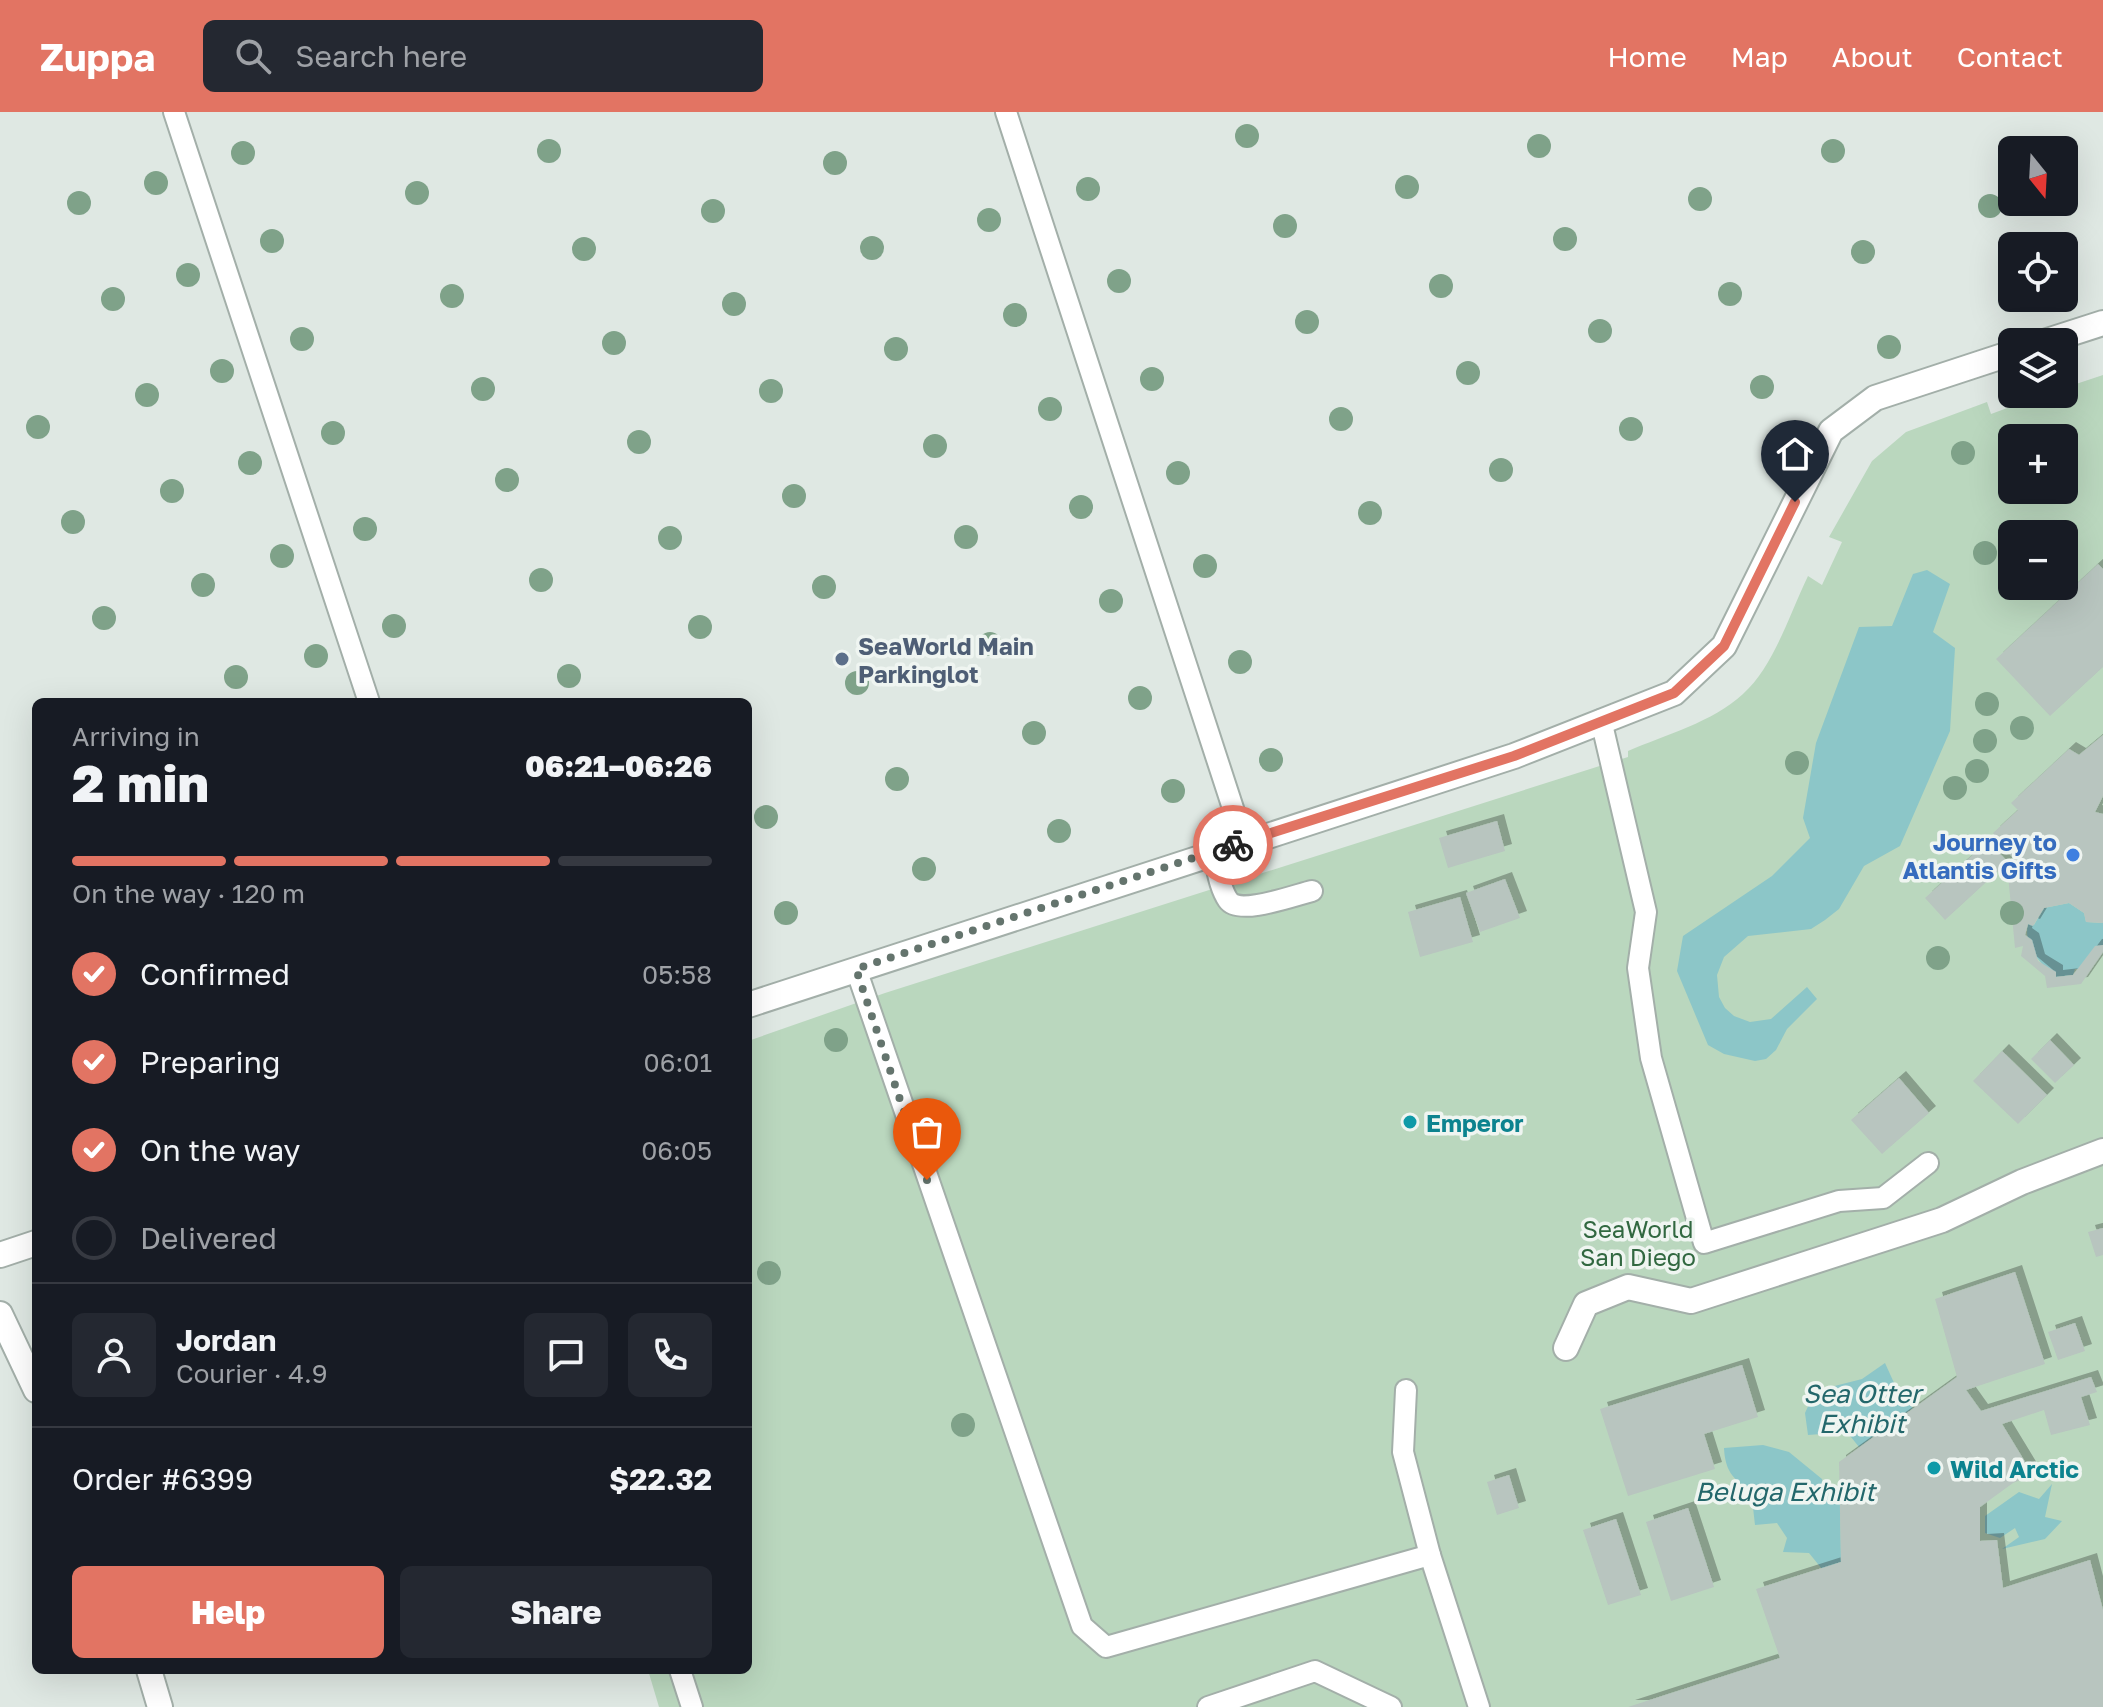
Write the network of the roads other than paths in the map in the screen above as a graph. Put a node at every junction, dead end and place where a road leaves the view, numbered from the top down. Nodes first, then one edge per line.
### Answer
1 (174, 112) edge
2 (1006, 112) edge
3 (2103, 323) edge
4 (2078, 331) edge
5 (1998, 358) edge
6 (368, 698) edge
7 (1601, 720) junction
8 (1244, 842) junction
9 (1213, 852) junction
10 (1312, 891) dead end
11 (856, 969) junction
12 (752, 1004) edge
13 (2103, 1151) edge
14 (1928, 1163) dead end
15 (32, 1244) edge
16 (0, 1255) edge
17 (0, 1314) edge
18 (1566, 1348) dead end
19 (32, 1382) edge
20 (1406, 1390) dead end
21 (1430, 1555) junction
22 (150, 1674) edge
23 (681, 1674) edge
24 (160, 1707) edge
25 (692, 1707) edge
26 (1208, 1707) edge
27 (1391, 1707) edge
28 (1479, 1707) edge

1 - 6 lane
2 - 8 lane
3 - 4 street
5 - 7 street
7 - 8 street
7 - 14 lane
8 - 9 street
9 - 10 lane
9 - 11 street
11 - 12 street
11 - 21 lane
13 - 18 street
15 - 16 street
17 - 19 street
20 - 21 lane
21 - 28 lane
22 - 24 street
23 - 25 lane
26 - 27 lane

